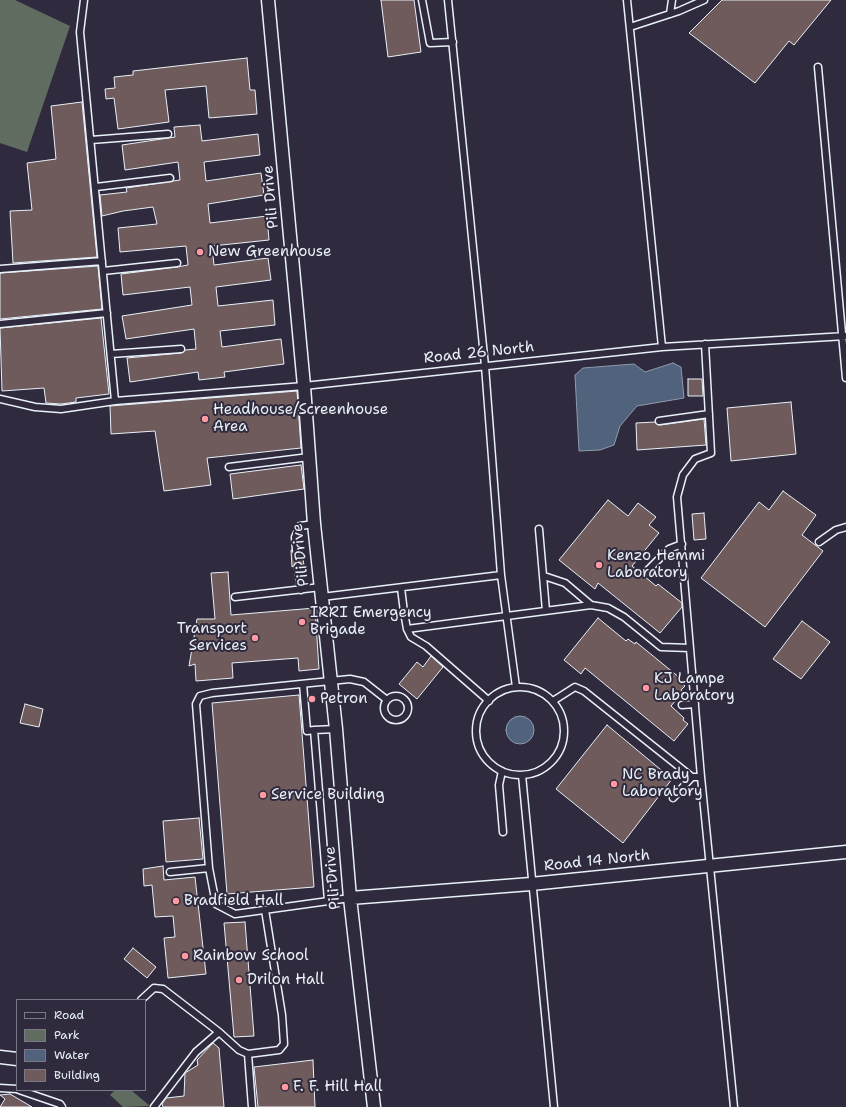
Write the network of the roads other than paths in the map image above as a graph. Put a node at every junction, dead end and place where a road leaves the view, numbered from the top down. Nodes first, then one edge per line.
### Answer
1 (84, 0) edge
2 (268, 0) edge
3 (422, 0) edge
4 (448, 0) edge
5 (627, 0) edge
6 (672, 0) edge
7 (704, 0) edge
8 (670, 14) junction
9 (630, 27) junction
10 (452, 42) junction
11 (818, 67) dead end
12 (168, 134) dead end
13 (91, 140) junction
14 (170, 178) dead end
15 (96, 187) junction
16 (102, 261) junction
17 (177, 263) dead end
18 (0, 269) edge
19 (103, 271) junction
20 (107, 313) junction
21 (0, 324) edge
22 (844, 336) edge
23 (705, 344) junction
24 (662, 348) junction
25 (180, 349) dead end
26 (111, 354) junction
27 (485, 366) junction
28 (846, 378) edge
29 (304, 386) junction
30 (0, 399) edge
31 (115, 401) junction
32 (709, 414) junction
33 (659, 421) dead end
34 (309, 457) junction
35 (229, 467) dead end
36 (314, 524) junction
37 (846, 527) edge
38 (539, 529) dead end
39 (819, 542) dead end
40 (682, 544) junction
41 (296, 550) dead end
42 (298, 566) dead end
43 (647, 572) dead end
44 (501, 575) junction
45 (544, 576) junction
46 (401, 588) junction
47 (301, 590) junction
48 (321, 592) junction
49 (235, 597) dead end
50 (591, 605) junction
51 (546, 611) junction
52 (506, 615) junction
53 (407, 629) junction
54 (690, 648) junction
55 (330, 680) junction
56 (303, 684) junction
57 (516, 687) junction
58 (387, 700) dead end
59 (488, 701) junction
60 (553, 701) junction
61 (695, 704) junction
62 (682, 706) dead end
63 (314, 730) junction
64 (336, 730) junction
65 (502, 771) junction
66 (522, 775) junction
67 (692, 777) junction
68 (701, 777) junction
69 (673, 798) dead end
70 (503, 832) dead end
71 (846, 852) edge
72 (710, 864) junction
73 (209, 868) junction
74 (170, 872) dead end
75 (531, 884) junction
76 (350, 898) junction
77 (328, 901) junction
78 (265, 910) junction
79 (142, 999) edge
80 (219, 1032) junction
81 (248, 1054) junction
82 (0, 1057) edge
83 (16, 1059) edge
84 (0, 1088) edge
85 (16, 1090) edge
86 (21, 1091) edge
87 (62, 1107) edge
88 (154, 1107) edge
89 (252, 1107) edge
90 (374, 1107) edge
91 (554, 1107) edge
92 (734, 1107) edge

1 - 13 lane
2 - 29 street, Pili Drive
3 - 10 lane
4 - 10 lane
5 - 9 lane
6 - 8 lane
7 - 8 lane
8 - 9 lane
9 - 24 lane
10 - 27 lane
11 - 22 lane
12 - 13 lane
13 - 15 lane
14 - 15 lane
15 - 16 lane
16 - 18 lane
16 - 19 lane
17 - 19 lane
19 - 20 lane
20 - 21 lane
20 - 26 lane
22 - 23 lane, Road 26 North
22 - 28 lane
23 - 24 lane, Road 26 North
23 - 32 lane
24 - 27 lane, Road 26 North
25 - 26 lane
26 - 31 lane
27 - 29 lane, Road 26 North
27 - 44 lane
29 - 31 lane, Road 26 North
29 - 34 street, Pili Drive
30 - 31 lane, Road 26 North
32 - 33 lane
32 - 40 lane
34 - 35 lane
34 - 36 street, Pili Drive
36 - 41 lane
36 - 48 street, Pili Drive
37 - 39 lane
38 - 45 lane
40 - 43 lane
40 - 54 lane
42 - 47 lane
44 - 46 lane
44 - 52 lane
45 - 50 lane
45 - 51 lane
46 - 48 lane
46 - 53 lane
47 - 48 lane
47 - 49 lane
48 - 55 street, Pili Drive
50 - 51 lane
50 - 54 lane
51 - 52 lane
52 - 53 lane
52 - 57 lane
53 - 59 lane
54 - 61 lane
55 - 56 lane
55 - 58 lane
55 - 64 street, Pili Drive
56 - 63 lane
56 - 73 lane
57 - 59 lane
57 - 60 lane
59 - 65 lane
60 - 66 lane
60 - 67 lane
61 - 62 lane
61 - 68 lane
63 - 64 lane
63 - 77 lane
64 - 76 street, Pili Drive
65 - 66 lane
65 - 70 lane
66 - 75 lane
67 - 68 lane
67 - 69 lane
68 - 72 lane
71 - 72 street, Road 14 North
72 - 75 street, Road 14 North
72 - 92 lane
73 - 74 lane
73 - 78 lane
75 - 76 street, Road 14 North
75 - 91 lane
76 - 77 lane
76 - 90 street, Pili Drive
77 - 78 lane
78 - 81 lane
79 - 80 lane
80 - 81 lane
80 - 88 lane
81 - 89 lane
82 - 83 street
84 - 85 lane
86 - 87 lane

